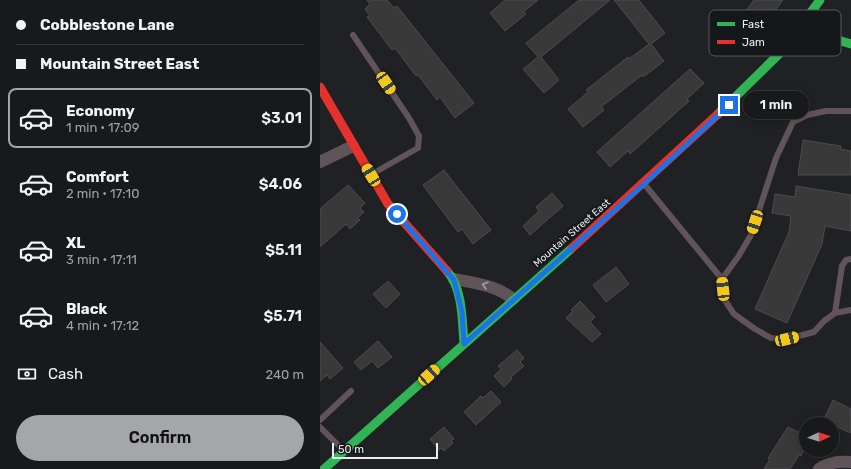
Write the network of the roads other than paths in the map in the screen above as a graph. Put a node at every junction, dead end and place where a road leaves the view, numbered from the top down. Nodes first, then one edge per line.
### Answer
1 (820, 0) edge
2 (813, 10) edge
3 (353, 35) dead end
4 (841, 41) edge
5 (851, 44) edge
6 (777, 56) edge
7 (320, 87) edge
8 (851, 111) edge
9 (353, 146) junction
10 (320, 162) edge
11 (371, 175) junction
12 (644, 184) junction
13 (851, 259) edge
14 (722, 279) junction
15 (454, 280) junction
16 (513, 299) junction
17 (851, 310) edge
18 (836, 313) junction
19 (464, 344) junction
20 (351, 391) dead end
21 (320, 420) edge
22 (320, 427) edge
23 (344, 451) junction
24 (851, 462) edge
25 (324, 469) edge
26 (819, 469) edge

1 - 2 main road, Mountain Street East
3 - 11 lane
4 - 5 main road
6 - 12 main road, Mountain Street East
7 - 9 main road
8 - 14 lane
9 - 10 street
9 - 11 main road
11 - 15 main road
12 - 14 lane
12 - 16 main road, Mountain Street East
13 - 18 lane
14 - 18 lane
16 -> 15 street
15 - 19 main road
16 - 19 main road, Mountain Street East
17 - 18 lane
19 - 23 main road, Mountain Street East
20 - 21 lane
22 - 23 lane
23 - 25 main road, Mountain Street East
24 - 26 street

